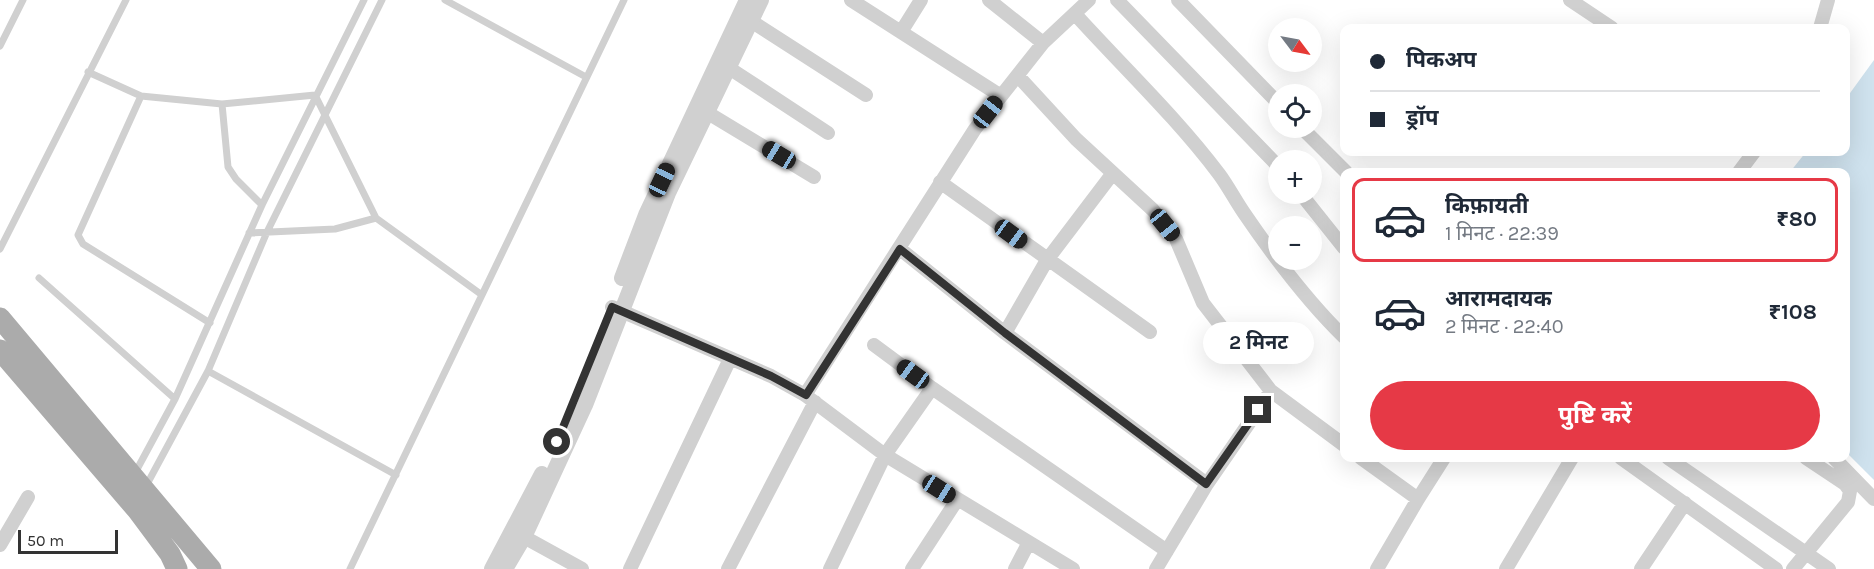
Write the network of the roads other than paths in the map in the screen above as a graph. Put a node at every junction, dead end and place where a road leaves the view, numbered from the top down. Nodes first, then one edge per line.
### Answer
1 (23, 0) edge
2 (126, 0) edge
3 (364, 0) edge
4 (382, 0) edge
5 (445, 0) edge
6 (624, 0) edge
7 (747, 0) edge
8 (762, 0) edge
9 (851, 0) edge
10 (921, 0) edge
11 (989, 0) edge
12 (1089, 0) edge
13 (1117, 0) edge
14 (1178, 0) edge
15 (1570, 0) edge
16 (1828, 0) edge
17 (1075, 14) junction
18 (751, 21) junction
19 (1606, 24) edge
20 (1821, 24) edge
21 (901, 32) junction
22 (1043, 43) junction
23 (0, 46) edge
24 (729, 68) junction
25 (89, 72) junction
26 (1018, 76) junction
27 (586, 77) junction
28 (1268, 94) edge
29 (315, 95) junction
30 (866, 95) dead end
31 (141, 96) junction
32 (1001, 96) junction
33 (222, 104) junction
34 (703, 109) junction
35 (325, 116) junction
36 (828, 133) dead end
37 (1312, 138) edge
38 (1268, 156) edge
39 (1342, 168) edge
40 (1113, 173) junction
41 (814, 177) dead end
42 (940, 182) junction
43 (1309, 204) edge
44 (262, 205) junction
45 (376, 218) junction
46 (249, 232) junction
47 (267, 232) junction
48 (1340, 243) edge
49 (0, 249) edge
50 (900, 249) junction
51 (1047, 260) junction
52 (39, 278) dead end
53 (482, 295) junction
54 (617, 309) junction
55 (0, 318) edge
56 (210, 323) junction
57 (1150, 332) dead end
58 (1005, 333) junction
59 (1340, 333) edge
60 (874, 345) dead end
61 (0, 350) edge
62 (730, 358) junction
63 (208, 371) junction
64 (932, 388) junction
65 (1272, 391) junction
66 (811, 398) junction
67 (175, 399) junction
68 (1340, 442) edge
69 (885, 455) junction
70 (1367, 462) edge
71 (1441, 462) edge
72 (1570, 462) edge
73 (1628, 462) edge
74 (1673, 462) edge
75 (1812, 462) edge
76 (1838, 462) edge
77 (396, 475) junction
78 (1206, 484) junction
79 (132, 490) junction
80 (28, 497) dead end
81 (1418, 499) junction
82 (1874, 499) edge
83 (957, 500) junction
84 (1685, 503) junction
85 (524, 537) junction
86 (1028, 544) junction
87 (0, 545) edge
88 (1167, 551) junction
89 (1800, 561) edge
90 (177, 569) edge
91 (211, 569) edge
92 (350, 569) edge
93 (492, 569) edge
94 (506, 569) edge
95 (582, 569) edge
96 (630, 569) edge
97 (728, 569) edge
98 (830, 569) edge
99 (912, 569) edge
100 (1015, 569) edge
101 (1073, 569) edge
102 (1156, 569) edge
103 (1377, 569) edge
104 (1506, 569) edge
105 (1641, 569) edge
106 (1776, 569) edge
107 (1829, 569) edge

1 - 23 lane
2 - 25 lane
3 - 29 lane
4 - 35 lane
5 - 27 lane
6 - 27 lane
7 - 34 street
8 - 18 street
9 - 21 street
10 - 21 street
11 - 22 street
12 - 17 street
13 - 38 street
14 - 28 street
15 - 19 street
16 - 20 street
17 - 22 street
17 - 59 street
18 - 24 street
18 - 30 street
21 - 32 street
22 - 26 street
24 - 34 street
24 - 36 street
25 - 31 lane
25 - 49 lane
26 - 32 street
26 - 40 street
27 - 53 lane
29 - 33 lane
29 - 35 lane
29 - 44 lane
31 - 33 lane
31 - 56 lane
32 - 42 street
33 - 44 lane
34 - 41 street
34 - 54 street
35 - 45 lane
35 - 47 lane
37 - 39 street
40 - 51 street
40 - 65 street
42 - 50 street
42 - 51 street
43 - 48 street
44 - 46 lane
45 - 47 lane
45 - 53 lane
46 - 47 lane
46 - 56 lane
47 - 63 lane
50 - 58 street
50 - 66 street
51 - 57 street
51 - 58 street
52 - 67 lane
53 - 77 lane
54 - 62 street
54 - 85 street
54 - 93 street
55 - 79 main road
56 - 67 lane
58 - 78 street
60 - 64 street
61 - 79 main road
62 - 66 street
62 - 96 street
63 - 77 lane
63 - 79 lane
64 - 69 street
64 - 88 street
65 - 68 street
65 - 78 street
66 - 69 street
66 - 97 street
67 - 79 lane
69 - 83 street
69 - 98 street
70 - 81 street
71 - 81 street
72 - 104 street
73 - 84 street
74 - 89 street
75 - 89 street
76 - 82 street
77 - 92 lane
78 - 88 street
79 - 90 main road
79 - 91 main road
80 - 87 street
81 - 103 street
83 - 86 street
83 - 99 street
84 - 105 street
84 - 106 street
85 - 94 street
85 - 95 street
86 - 100 street
86 - 101 street
88 - 102 street
89 - 107 street

